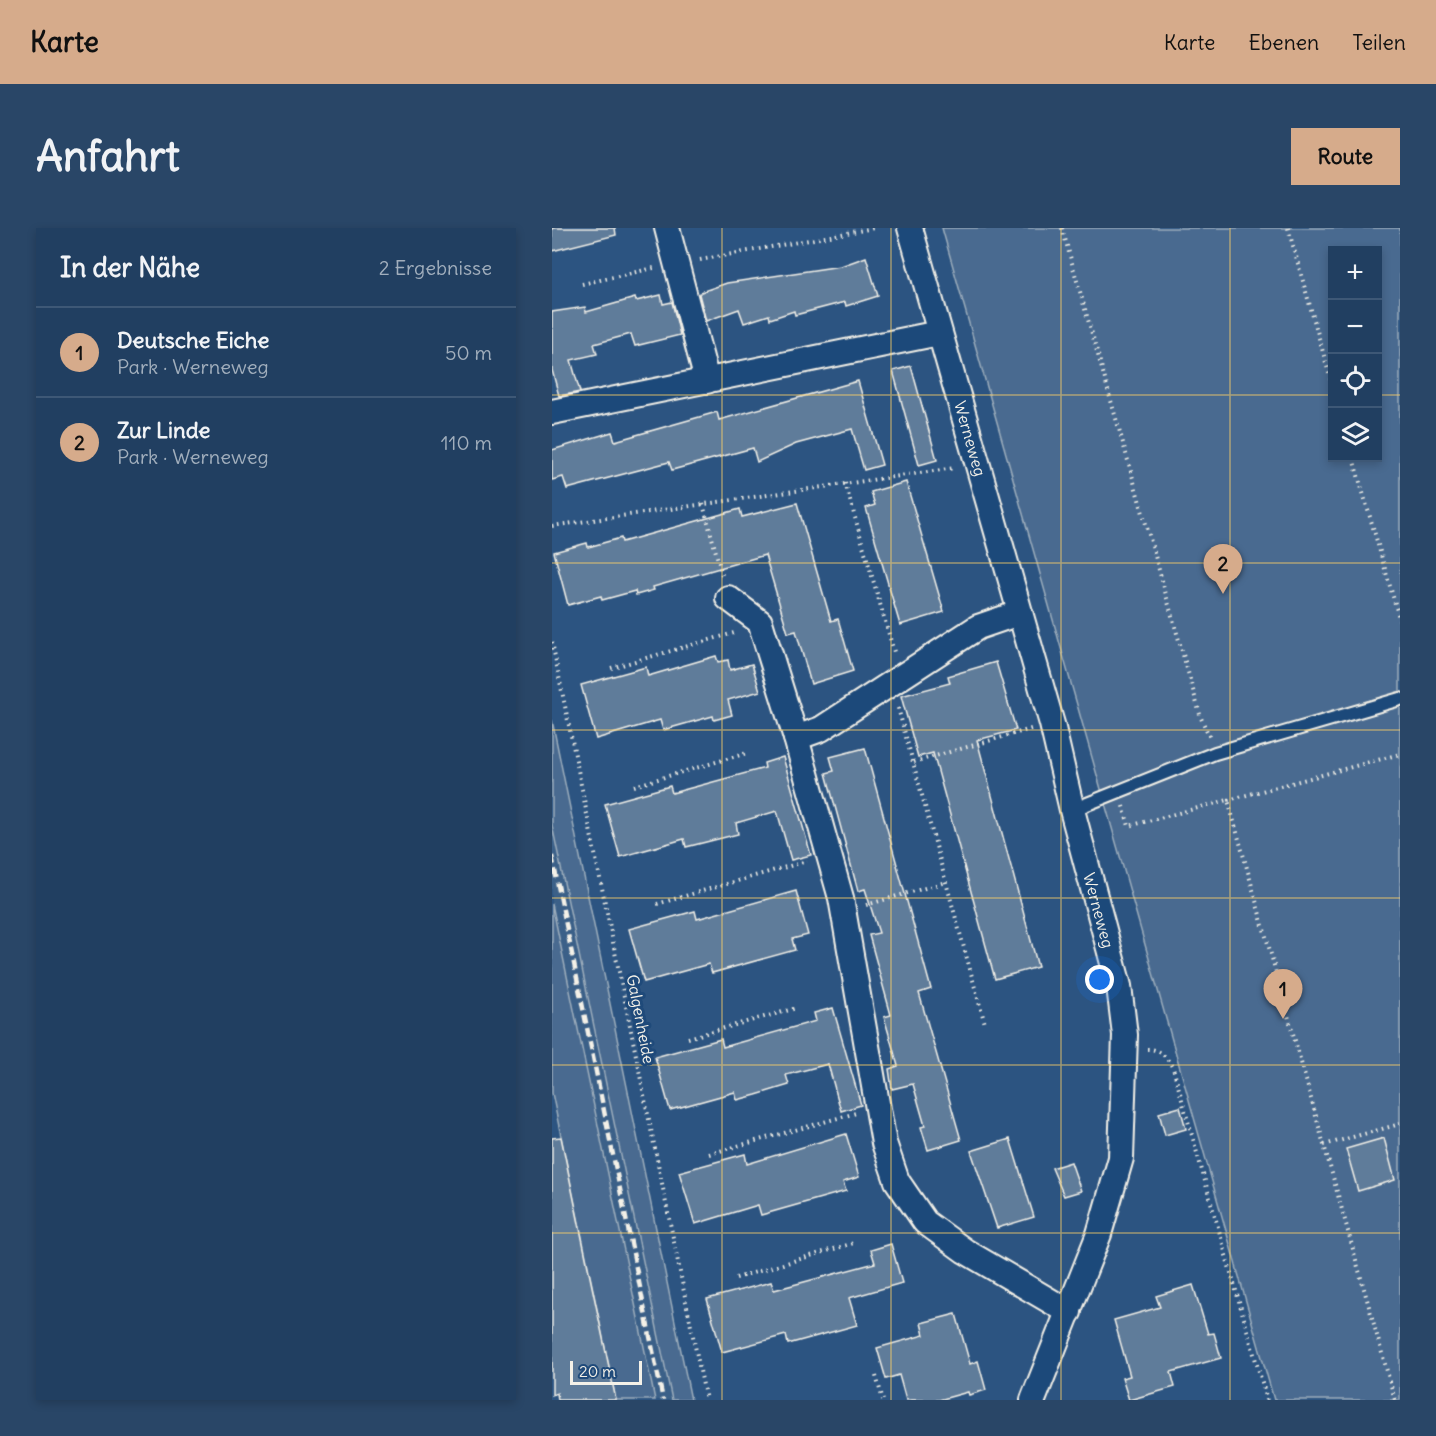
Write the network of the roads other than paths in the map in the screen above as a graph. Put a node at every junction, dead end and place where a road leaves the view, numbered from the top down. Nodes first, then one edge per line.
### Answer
1 (667, 228) edge
2 (910, 228) edge
3 (939, 333) junction
4 (707, 381) junction
5 (552, 412) edge
6 (728, 598) road end
7 (1019, 614) junction
8 (1400, 699) edge
9 (796, 738) junction
10 (1072, 810) junction
11 (1069, 1312) junction
12 (1033, 1400) edge

1 - 4 street
2 - 3 street, Werneweg
3 - 4 street
3 - 7 street, Werneweg
4 - 5 street
6 - 9 street
7 - 9 street
7 - 10 street, Werneweg
8 - 10 lane
9 - 11 street
10 - 11 street, Werneweg
11 - 12 street, Werneweg

